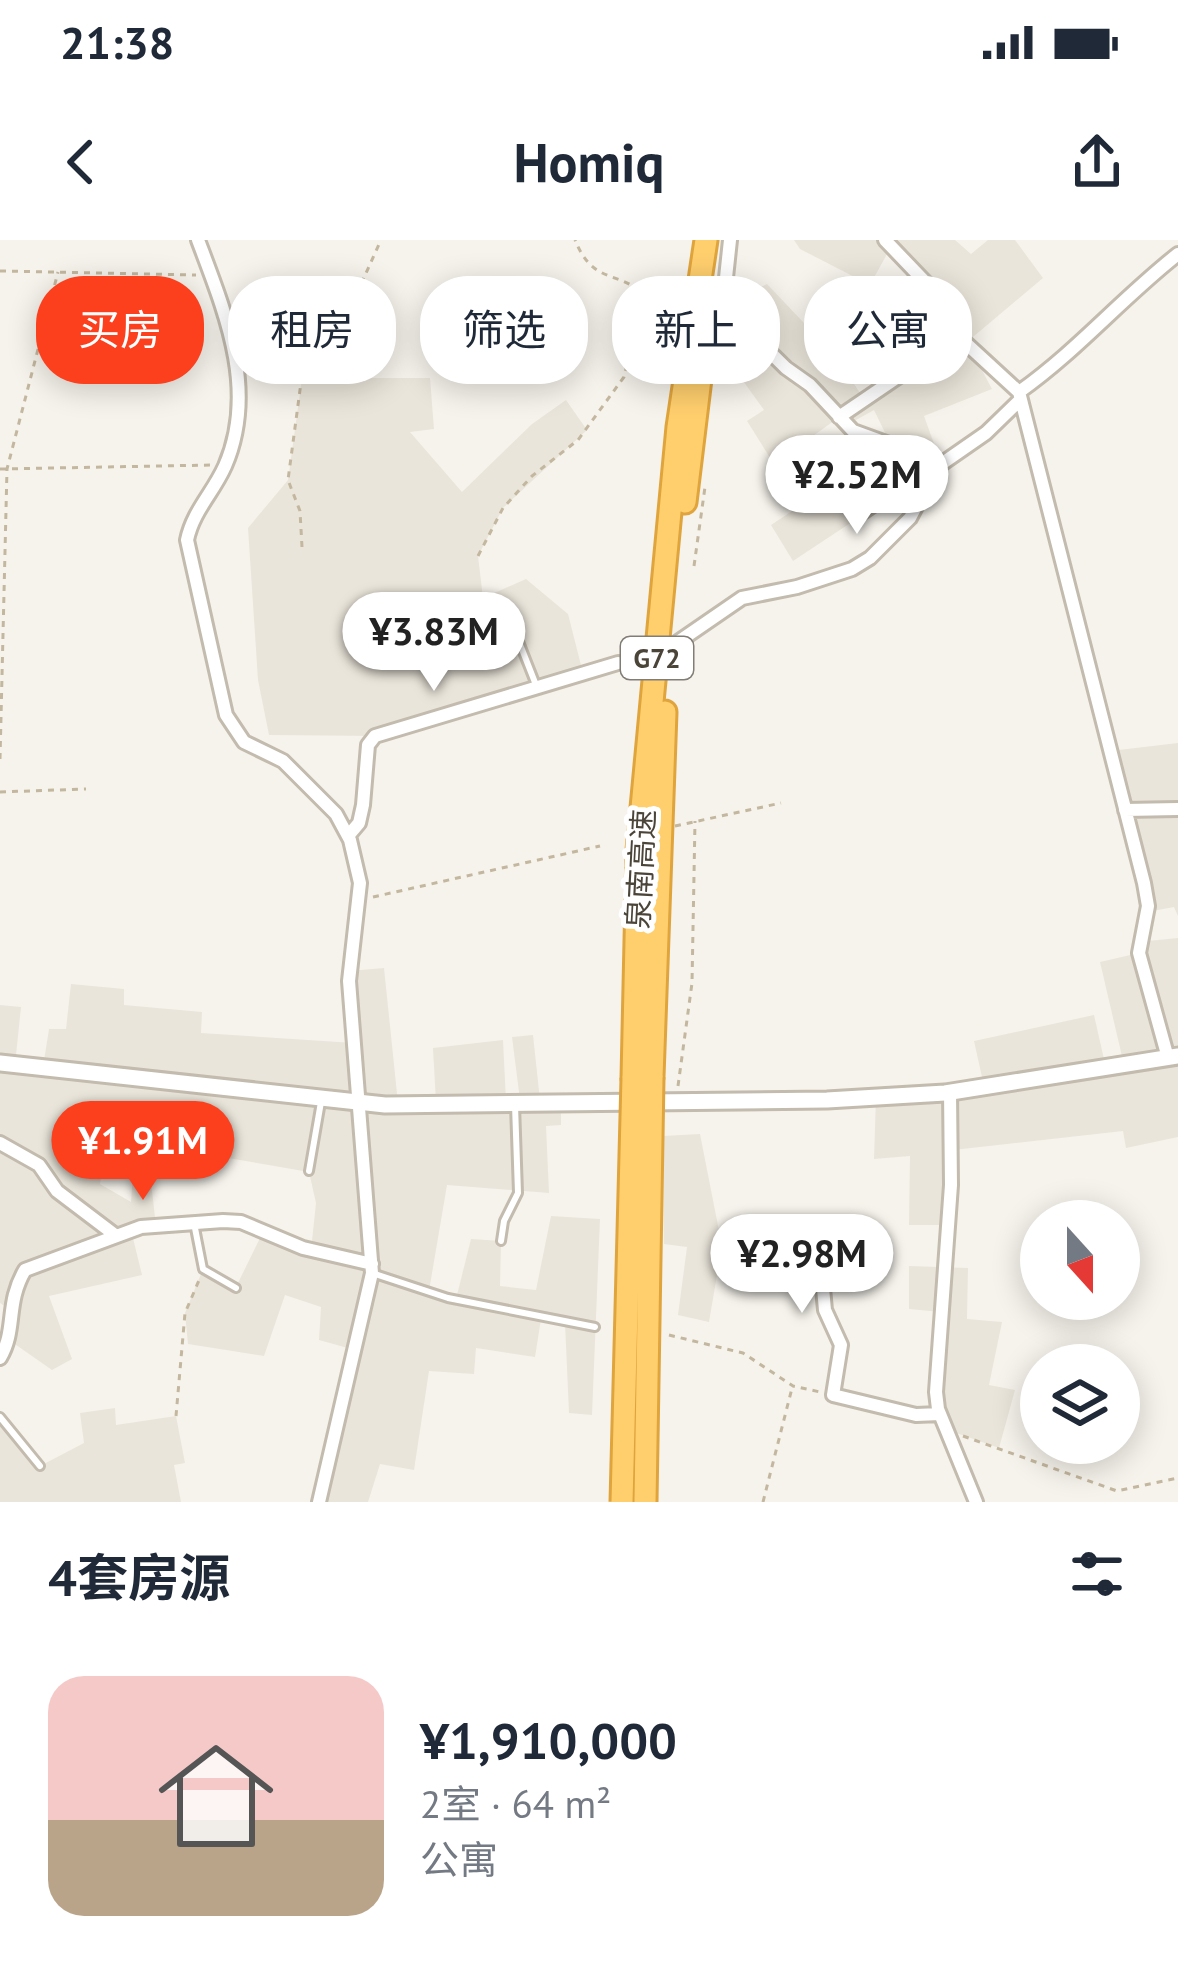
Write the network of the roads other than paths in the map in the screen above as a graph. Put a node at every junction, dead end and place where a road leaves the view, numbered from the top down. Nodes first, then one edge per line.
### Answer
1 (198, 240) edge
2 (706, 240) edge
3 (720, 240) edge
4 (730, 240) edge
5 (885, 240) edge
6 (1178, 254) edge
7 (919, 276) edge
8 (972, 350) edge
9 (887, 384) edge
10 (1019, 397) junction
11 (839, 417) junction
12 (939, 465) junction
13 (865, 514) dead end
14 (514, 629) dead end
15 (678, 642) tunnel mouth
16 (618, 663) tunnel mouth
17 (536, 685) junction
18 (1178, 809) edge
19 (1125, 810) junction
20 (348, 836) junction
21 (1173, 1057) edge
22 (0, 1063) edge
23 (642, 1077) junction
24 (950, 1092) junction
25 (321, 1099) junction
26 (515, 1101) junction
27 (361, 1102) junction
28 (0, 1142) edge
29 (309, 1171) dead end
30 (194, 1223) junction
31 (818, 1234) dead end
32 (115, 1235) junction
33 (501, 1241) dead end
34 (372, 1269) junction
35 (236, 1288) dead end
36 (595, 1327) dead end
37 (0, 1358) edge
38 (940, 1414) junction
39 (0, 1418) edge
40 (40, 1466) dead end
41 (319, 1502) edge
42 (622, 1502) edge
43 (645, 1502) edge
44 (976, 1502) edge

1 - 20 street
2 - 23 highway, 泉南高速 / G72
3 - 23 highway, 泉南高速 / G72
4 - 11 street
5 - 7 street
6 - 10 street
8 - 10 street
9 - 11 street
10 - 12 street
10 - 19 street
11 - 12 street
12 - 13 lane
12 - 15 street
14 - 17 lane
16 - 17 street
17 - 20 street
18 - 19 street
19 - 21 street
20 - 27 street
21 - 24 street
22 - 25 street
23 - 42 highway, 泉南高速 / G72, bridge
23 - 43 highway, 泉南高速 / G72, bridge
24 - 26 street
24 - 38 street
25 - 27 street
25 - 29 lane
26 - 27 street
26 - 33 lane
27 - 34 street
28 - 32 street
30 - 32 street
30 - 34 street
30 - 35 lane
31 - 38 street
32 - 37 street
34 - 36 lane
34 - 41 street
38 - 44 street
39 - 40 lane

